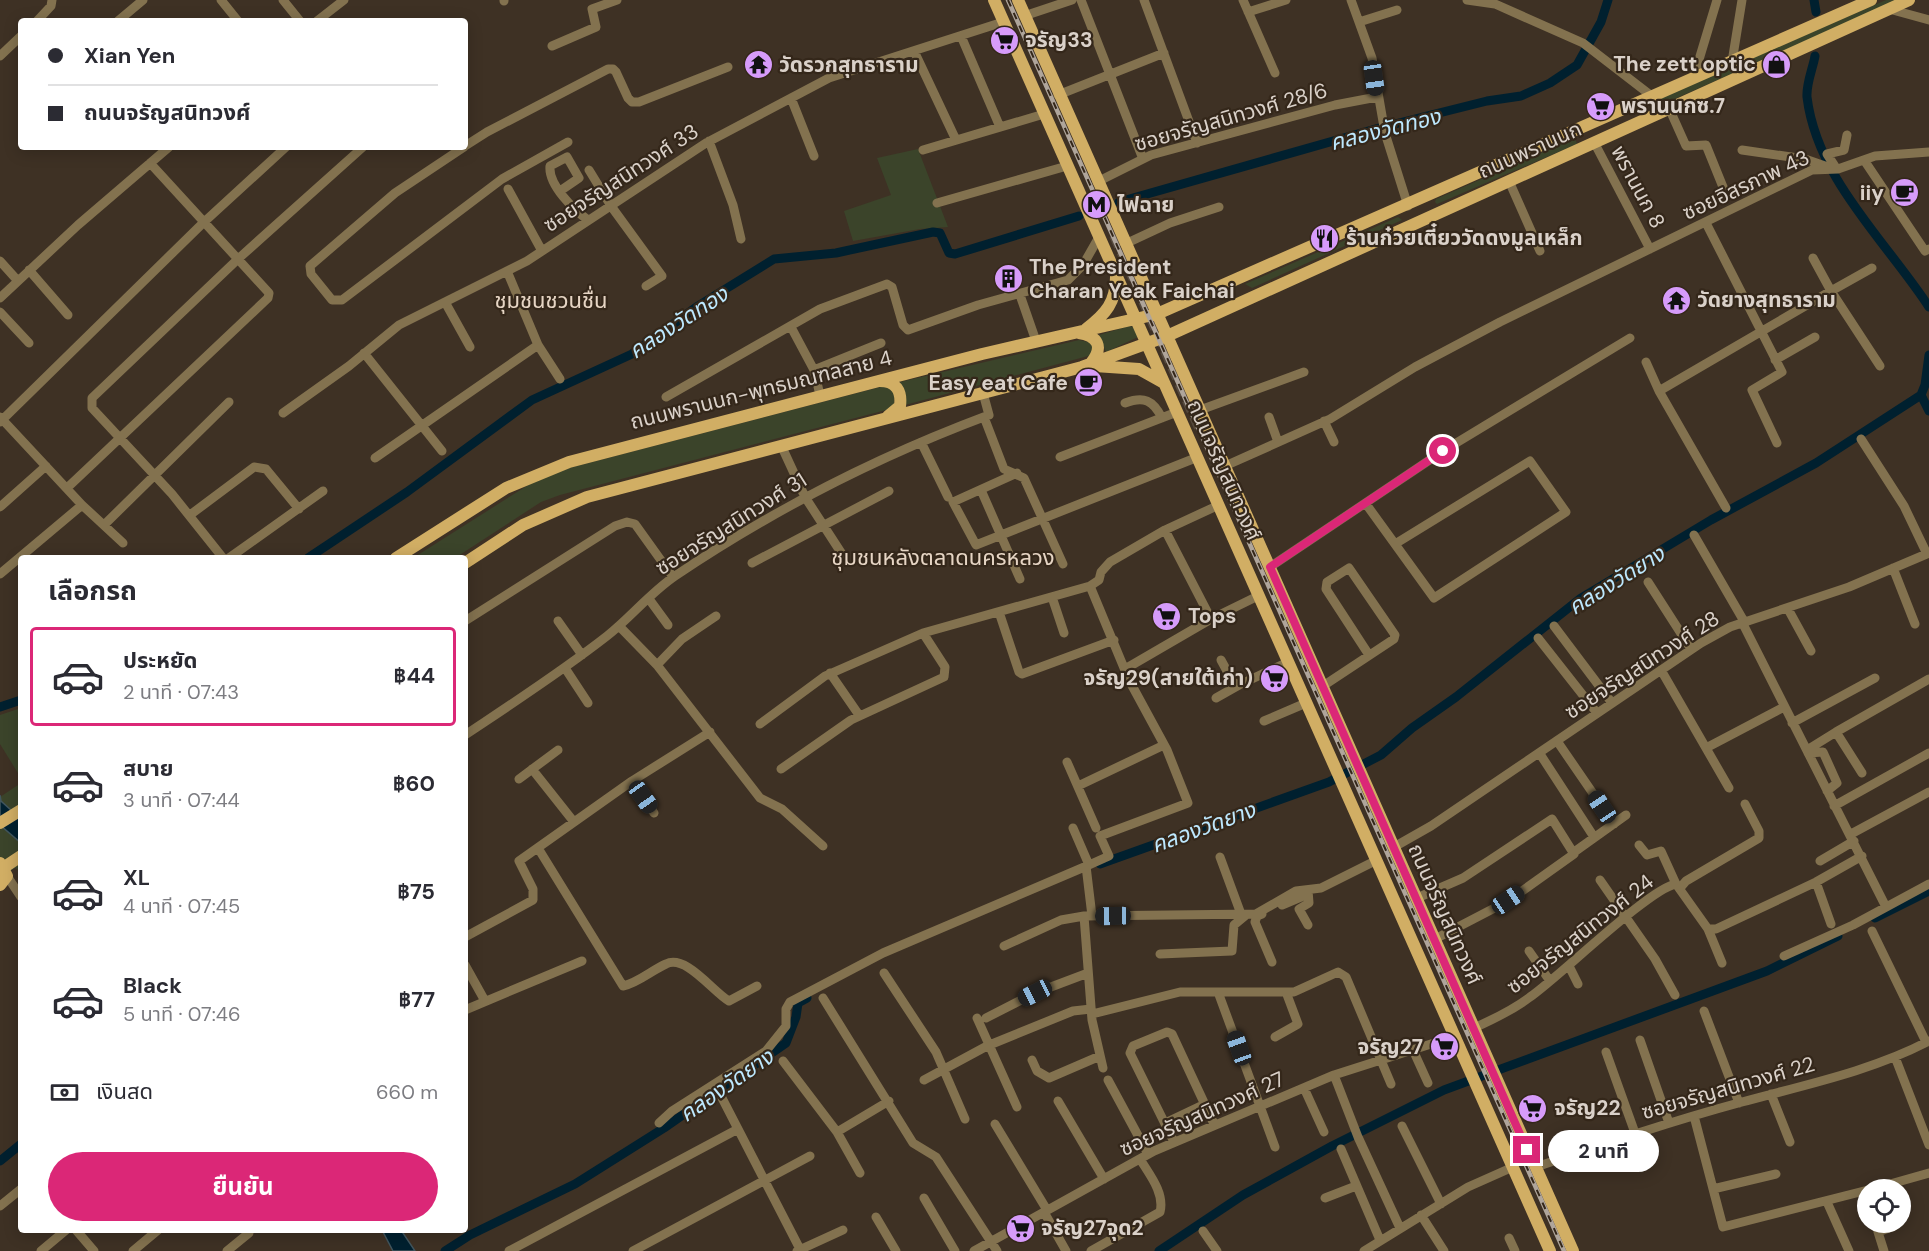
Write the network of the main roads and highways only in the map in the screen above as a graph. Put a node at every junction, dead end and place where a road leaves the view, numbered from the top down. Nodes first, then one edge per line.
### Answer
1 (994, 0) edge
2 (1001, 0) edge
3 (1011, 0) edge
4 (1018, 0) edge
5 (1871, 0) edge
6 (1909, 0) edge
7 (1653, 97) junction
8 (1667, 109) junction
9 (1603, 119) junction
10 (1573, 133) junction
11 (1613, 133) junction
12 (1589, 144) junction
13 (1106, 237) junction
14 (1127, 248) junction
15 (1109, 260) junction
16 (1116, 276) junction
17 (1157, 314) junction
18 (1136, 320) junction
19 (1079, 332) junction
20 (1167, 336) junction
21 (1146, 344) junction
22 (1088, 364) junction
23 (876, 381) junction
24 (1165, 384) junction
25 (1201, 412) junction
26 (1179, 417) junction
27 (884, 419) junction
28 (1197, 432) tunnel mouth
29 (401, 555) edge
30 (468, 561) edge
31 (1285, 629) junction
32 (1330, 703) junction
33 (1309, 707) junction
34 (18, 812) edge
35 (0, 823) edge
36 (18, 859) edge
37 (0, 863) edge
38 (2, 877) edge
39 (1550, 1251) edge
40 (1573, 1251) edge

1 - 13 main road, ถนนจรัญสนิทวงศ์
2 - 13 main road, ถนนจรัญสนิทวงศ์
3 - 13 main road, ถนนจรัญสนิทวงศ์
4 - 14 main road, ถนนจรัญสนิทวงศ์
5 - 7 main road, ถนนพรานนก
6 - 8 main road, ถนนพรานนก
7 - 8 main road
7 - 9 main road, ถนนพรานนก
8 - 11 main road, ถนนพรานนก
9 - 10 main road, ถนนพรานนก
9 - 11 main road
10 - 12 main road
10 - 17 main road, ถนนพรานนก
11 - 12 main road, ถนนพรานนก
12 - 20 main road, ถนนพรานนก
13 - 15 main road, ถนนจรัญสนิทวงศ์
14 - 15 main road
14 - 17 main road, ถนนจรัญสนิทวงศ์
15 - 16 main road, ถนนจรัญสนิทวงศ์
16 - 18 main road, ถนนจรัญสนิทวงศ์
16 - 19 main road
17 - 18 main road, ถนนพรานนก-พุทธมณฑลสาย 4
17 - 20 main road, ถนนจรัญสนิทวงศ์
18 - 19 main road, ถนนพรานนก-พุทธมณฑลสาย 4
18 - 21 main road, ถนนจรัญสนิทวงศ์
19 - 22 main road
19 - 23 main road, ถนนพรานนก-พุทธมณฑลสาย 4
20 - 21 main road
20 - 25 main road, ถนนจรัญสนิทวงศ์
21 - 22 main road
21 - 24 main road, ถนนจรัญสนิทวงศ์
22 - 24 main road
22 - 27 main road
23 - 27 main road
23 - 29 main road, ถนนพรานนก-พุทธมณฑลสาย 4
24 - 26 main road, ถนนจรัญสนิทวงศ์
25 - 26 main road
25 - 32 main road, ถนนจรัญสนิทวงศ์
26 - 33 main road, ถนนจรัญสนิทวงศ์
27 - 30 main road
28 - 31 main road, ถนนจรัญสนิทวงศ์
31 - 32 main road
31 - 33 main road
32 - 40 main road, ถนนจรัญสนิทวงศ์
33 - 39 main road, ถนนจรัญสนิทวงศ์
34 - 35 main road
36 - 38 main road, bridge
37 - 38 main road

